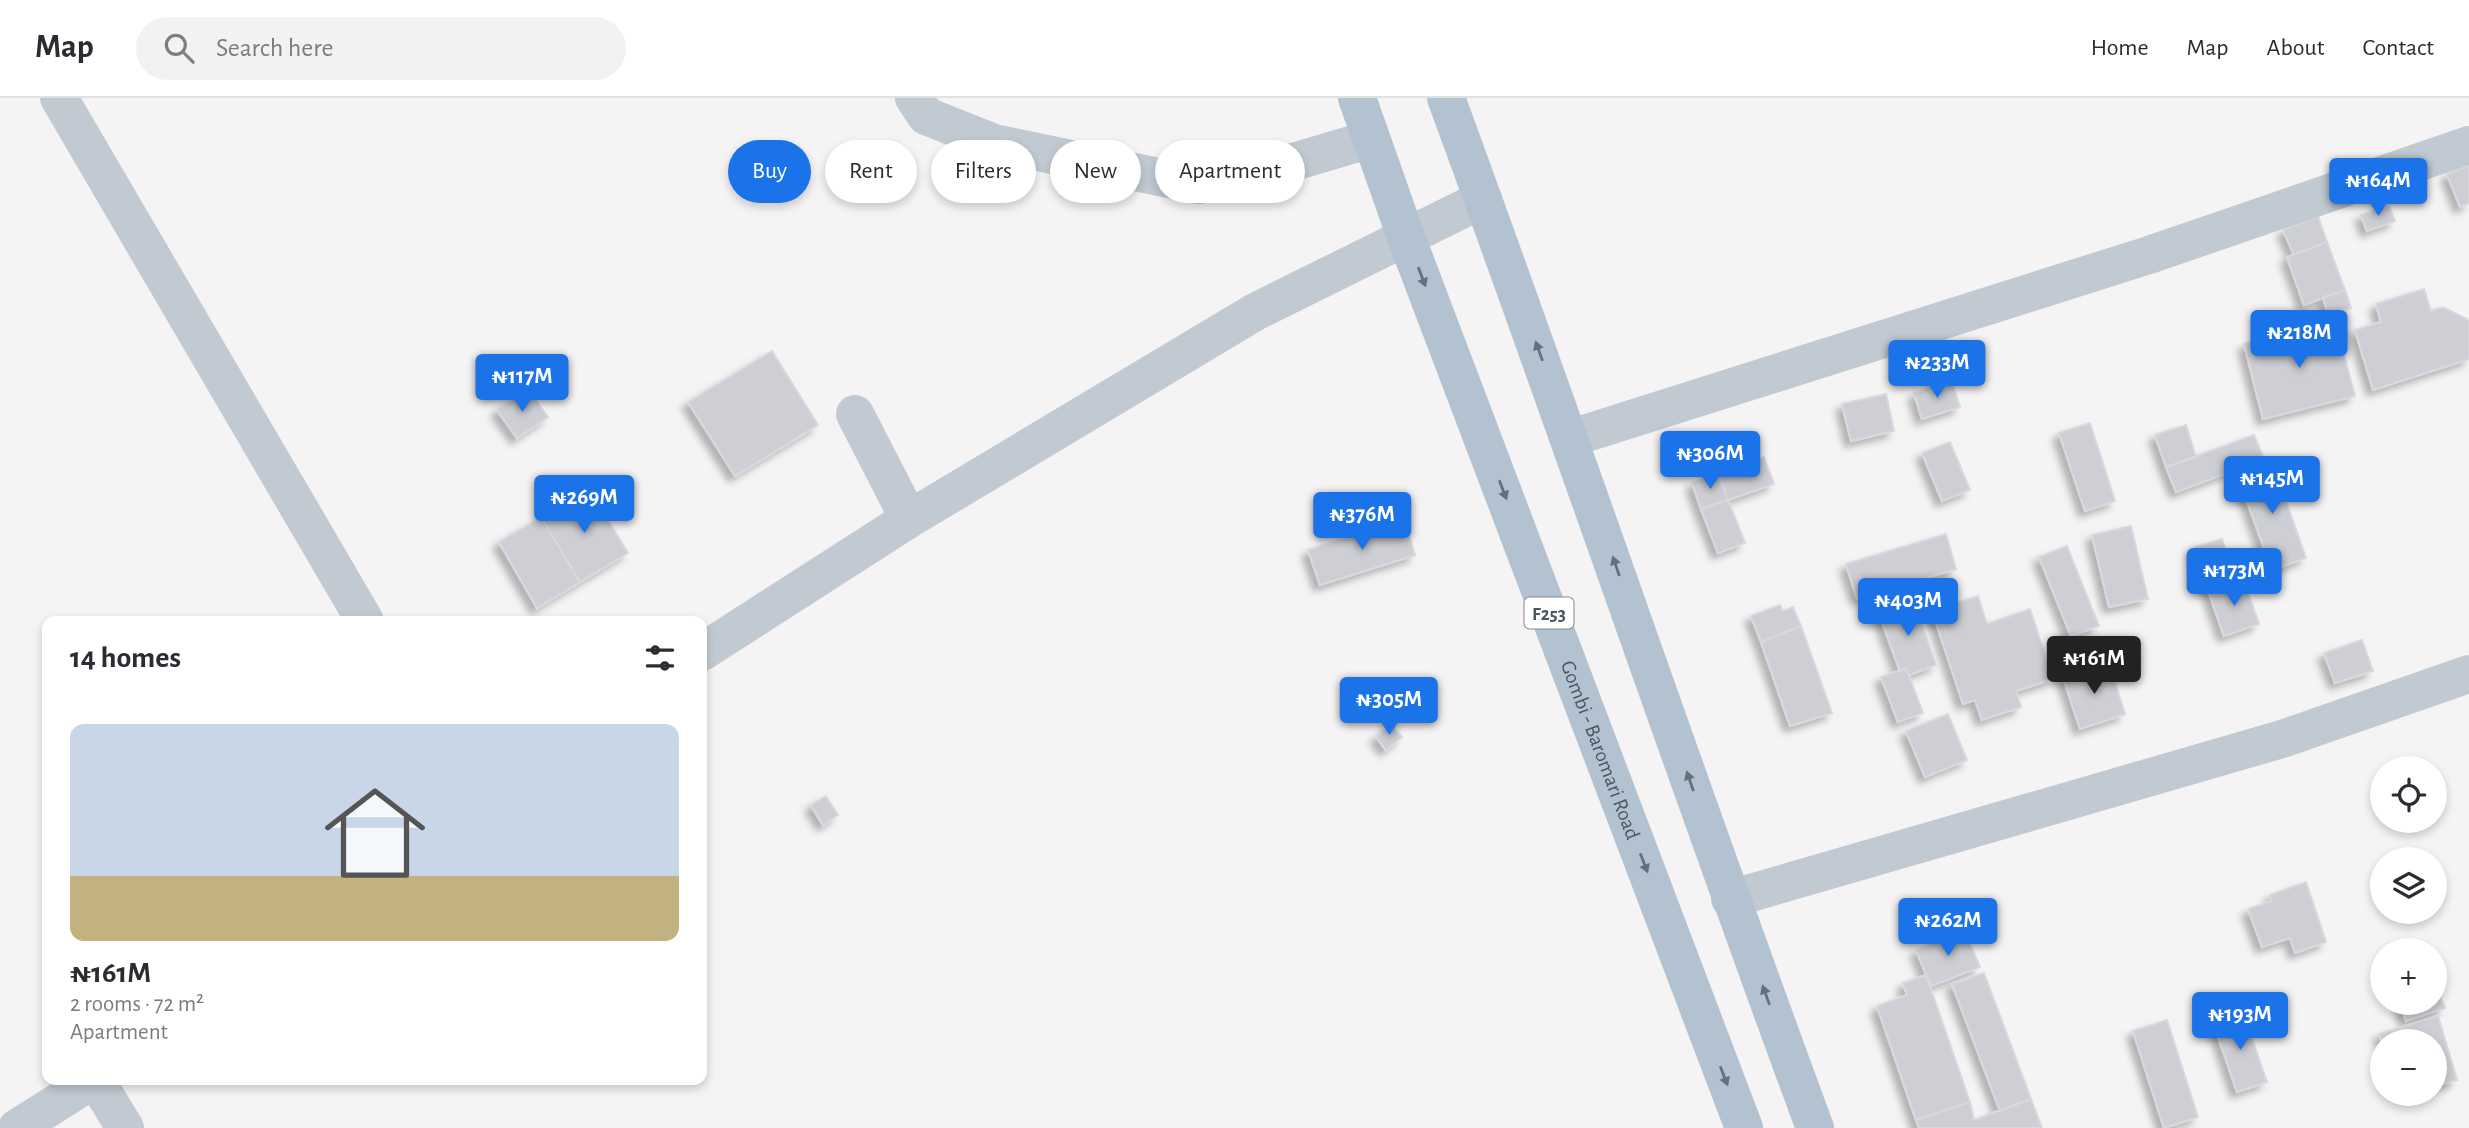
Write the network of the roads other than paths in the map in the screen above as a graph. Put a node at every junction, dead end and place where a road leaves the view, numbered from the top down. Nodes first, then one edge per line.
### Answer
1 (59, 98) edge
2 (914, 98) edge
3 (1357, 98) edge
4 (1446, 98) edge
5 (1371, 139) junction
6 (2469, 145) edge
7 (1483, 199) junction
8 (1406, 237) junction
9 (855, 414) dead end
10 (1571, 438) junction
11 (909, 519) junction
12 (362, 616) edge
13 (707, 649) edge
14 (2469, 674) edge
15 (1730, 899) junction
16 (87, 1085) edge
17 (98, 1085) edge
18 (17, 1128) edge
19 (125, 1128) edge
20 (1744, 1128) edge
21 (1815, 1128) edge

1 - 12 street
2 - 5 street
3 - 5 main road, Gombi - Baromari Road / F253
4 - 7 main road
5 - 8 main road, Gombi - Baromari Road / F253
6 - 10 street
7 - 8 street
10 -> 7 main road
8 - 11 street
8 -> 20 main road, Gombi - Baromari Road / F253
9 - 11 street
15 -> 10 main road
11 - 13 street
14 - 15 street
21 -> 15 main road
16 - 18 street
17 - 19 street

